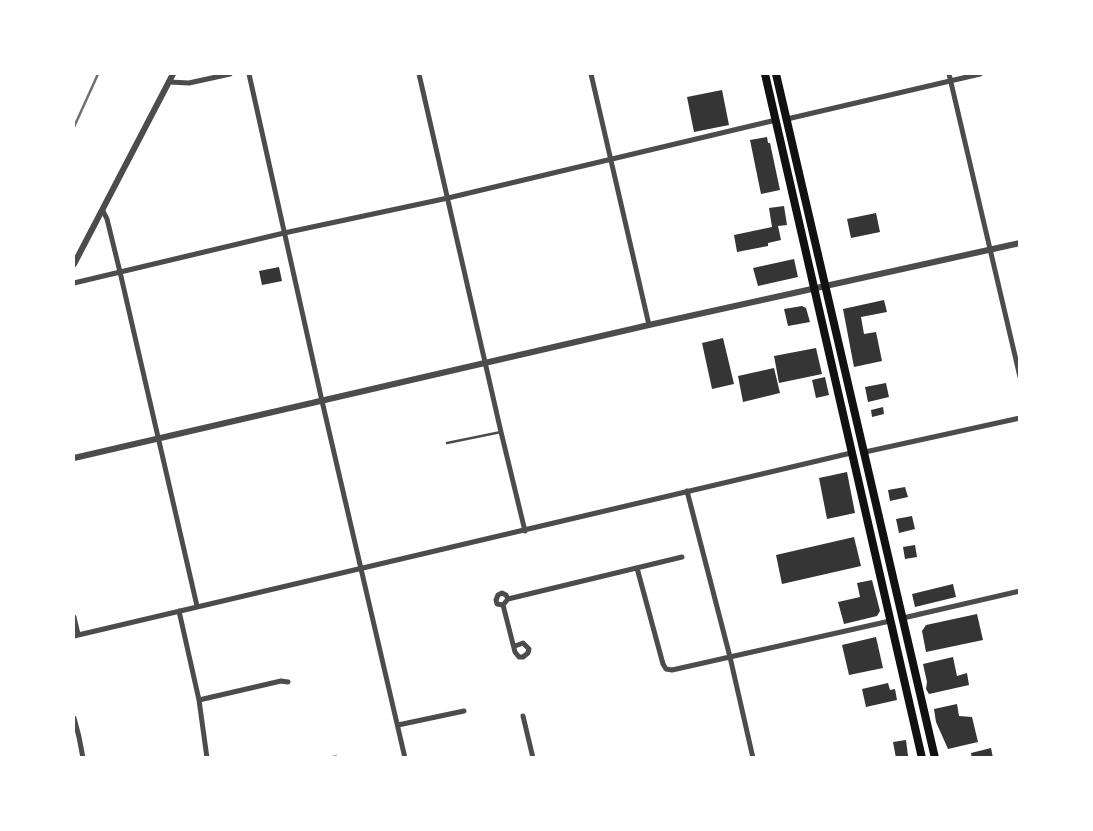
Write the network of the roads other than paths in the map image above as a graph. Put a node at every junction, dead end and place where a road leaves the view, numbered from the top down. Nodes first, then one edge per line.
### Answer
1 (173, 74) edge
2 (230, 74) edge
3 (248, 74) edge
4 (419, 74) edge
5 (591, 74) edge
6 (765, 74) edge
7 (776, 74) edge
8 (980, 74) edge
9 (950, 77) edge
10 (169, 82) junction
11 (787, 119) junction
12 (776, 120) junction
13 (610, 159) junction
14 (448, 198) junction
15 (103, 211) junction
16 (284, 233) junction
17 (1020, 243) edge
18 (989, 250) junction
19 (74, 264) edge
20 (120, 272) junction
21 (74, 283) edge
22 (825, 286) junction
23 (814, 288) junction
24 (649, 325) junction
25 (485, 363) junction
26 (1020, 377) edge
27 (322, 401) junction
28 (1020, 418) edge
29 (501, 432) junction
30 (158, 439) junction
31 (447, 443) dead end
32 (865, 452) junction
33 (851, 453) junction
34 (74, 458) edge
35 (687, 491) junction
36 (526, 531) junction
37 (682, 557) dead end
38 (362, 568) junction
39 (637, 568) junction
40 (1020, 590) edge
41 (508, 599) junction
42 (503, 605) junction
43 (197, 606) junction
44 (179, 611) junction
45 (74, 617) edge
46 (904, 618) junction
47 (890, 621) junction
48 (76, 635) edge
49 (514, 646) dead end
50 (730, 657) junction
51 (288, 682) dead end
52 (199, 700) junction
53 (464, 711) dead end
54 (523, 716) dead end
55 (74, 718) edge
56 (398, 725) junction
57 (83, 758) edge
58 (207, 758) edge
59 (405, 758) edge
60 (533, 758) edge
61 (753, 758) edge
62 (922, 758) edge
63 (935, 758) edge

1 - 10 street
2 - 10 street
3 - 16 street
4 - 14 street
5 - 13 street
6 - 12 main road
7 - 11 main road
8 - 9 street
9 - 11 street
9 - 18 street
10 - 15 street
11 - 22 main road
12 - 13 street
12 - 23 main road
13 - 14 street
13 - 24 street
14 - 16 street
14 - 25 street
15 - 19 street
15 - 20 street
16 - 20 street
16 - 27 street
17 - 18 street
18 - 22 street
18 - 26 street
20 - 21 street
20 - 30 street
22 - 23 street
22 - 32 main road
23 - 24 street
23 - 33 main road
24 - 25 street
25 - 27 street
25 - 29 street
27 - 30 street
27 - 38 street
28 - 32 street
29 - 31 lane
29 - 36 street
30 - 34 street
30 - 43 street
32 - 46 main road
33 - 35 street
33 - 47 main road
35 - 36 street
35 - 50 street
36 - 38 street
37 - 39 street
38 - 43 street
38 - 56 street
39 - 41 street
39 - 50 street
40 - 46 street
41 - 42 street
41 - 42 street
42 - 49 street
43 - 44 street
44 - 48 street
44 - 52 street
45 - 48 street
46 - 63 main road
47 - 50 street
47 - 62 main road
50 - 61 street
51 - 52 street
52 - 58 street
53 - 56 street
54 - 60 street
55 - 57 street
56 - 59 street

